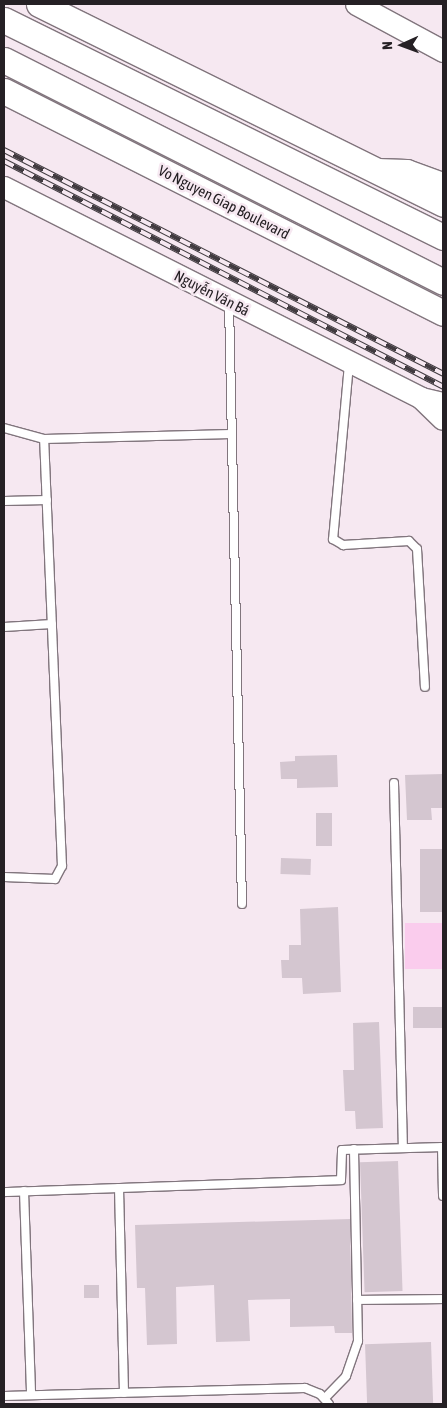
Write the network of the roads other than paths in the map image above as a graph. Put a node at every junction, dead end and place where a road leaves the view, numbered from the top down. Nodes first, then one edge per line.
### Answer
1 (39, 4) edge
2 (356, 4) edge
3 (4, 20) edge
4 (443, 51) edge
5 (4, 60) edge
6 (4, 91) edge
7 (377, 171) junction
8 (443, 185) edge
9 (4, 187) edge
10 (443, 204) edge
11 (443, 237) edge
12 (443, 282) edge
13 (229, 301) junction
14 (443, 312) edge
15 (349, 362) junction
16 (421, 398) junction
17 (443, 403) edge
18 (443, 419) edge
19 (4, 428) edge
20 (231, 434) junction
21 (44, 439) junction
22 (47, 500) junction
23 (4, 502) edge
24 (52, 624) junction
25 (4, 627) edge
26 (425, 687) dead end
27 (394, 783) dead end
28 (4, 877) edge
29 (242, 904) dead end
30 (443, 1147) edge
31 (403, 1148) junction
32 (354, 1149) junction
33 (118, 1188) junction
34 (24, 1191) junction
35 (4, 1192) edge
36 (443, 1196) edge
37 (443, 1299) edge
38 (357, 1300) junction
39 (124, 1393) junction
40 (31, 1395) junction
41 (4, 1396) edge
42 (328, 1401) edge

1 - 7 highway
2 - 4 main road
3 - 11 highway
5 - 12 highway, Vo Nguyen Giap Boulevard
6 - 14 highway, Vo Nguyen Giap Boulevard
7 - 8 main road
7 - 10 highway
9 - 13 main road, Nguyễn Văn Bá
13 - 15 main road, Nguyễn Văn Bá
13 - 20 lane
15 - 16 main road, Nguyễn Văn Bá
15 - 26 lane
16 - 17 main road, Nguyễn Văn Bá
16 - 18 main road, Nguyễn Văn Bá
19 - 21 lane
20 - 21 lane
20 - 29 lane
21 - 22 lane
22 - 23 lane
22 - 24 lane
24 - 25 lane
24 - 28 lane
27 - 31 lane
30 - 31 lane
30 - 36 lane
31 - 32 lane
32 - 33 lane
32 - 38 lane
33 - 34 lane
33 - 39 lane
34 - 35 lane
34 - 40 lane
37 - 38 lane
38 - 42 lane
39 - 40 lane
39 - 42 lane
40 - 41 lane

